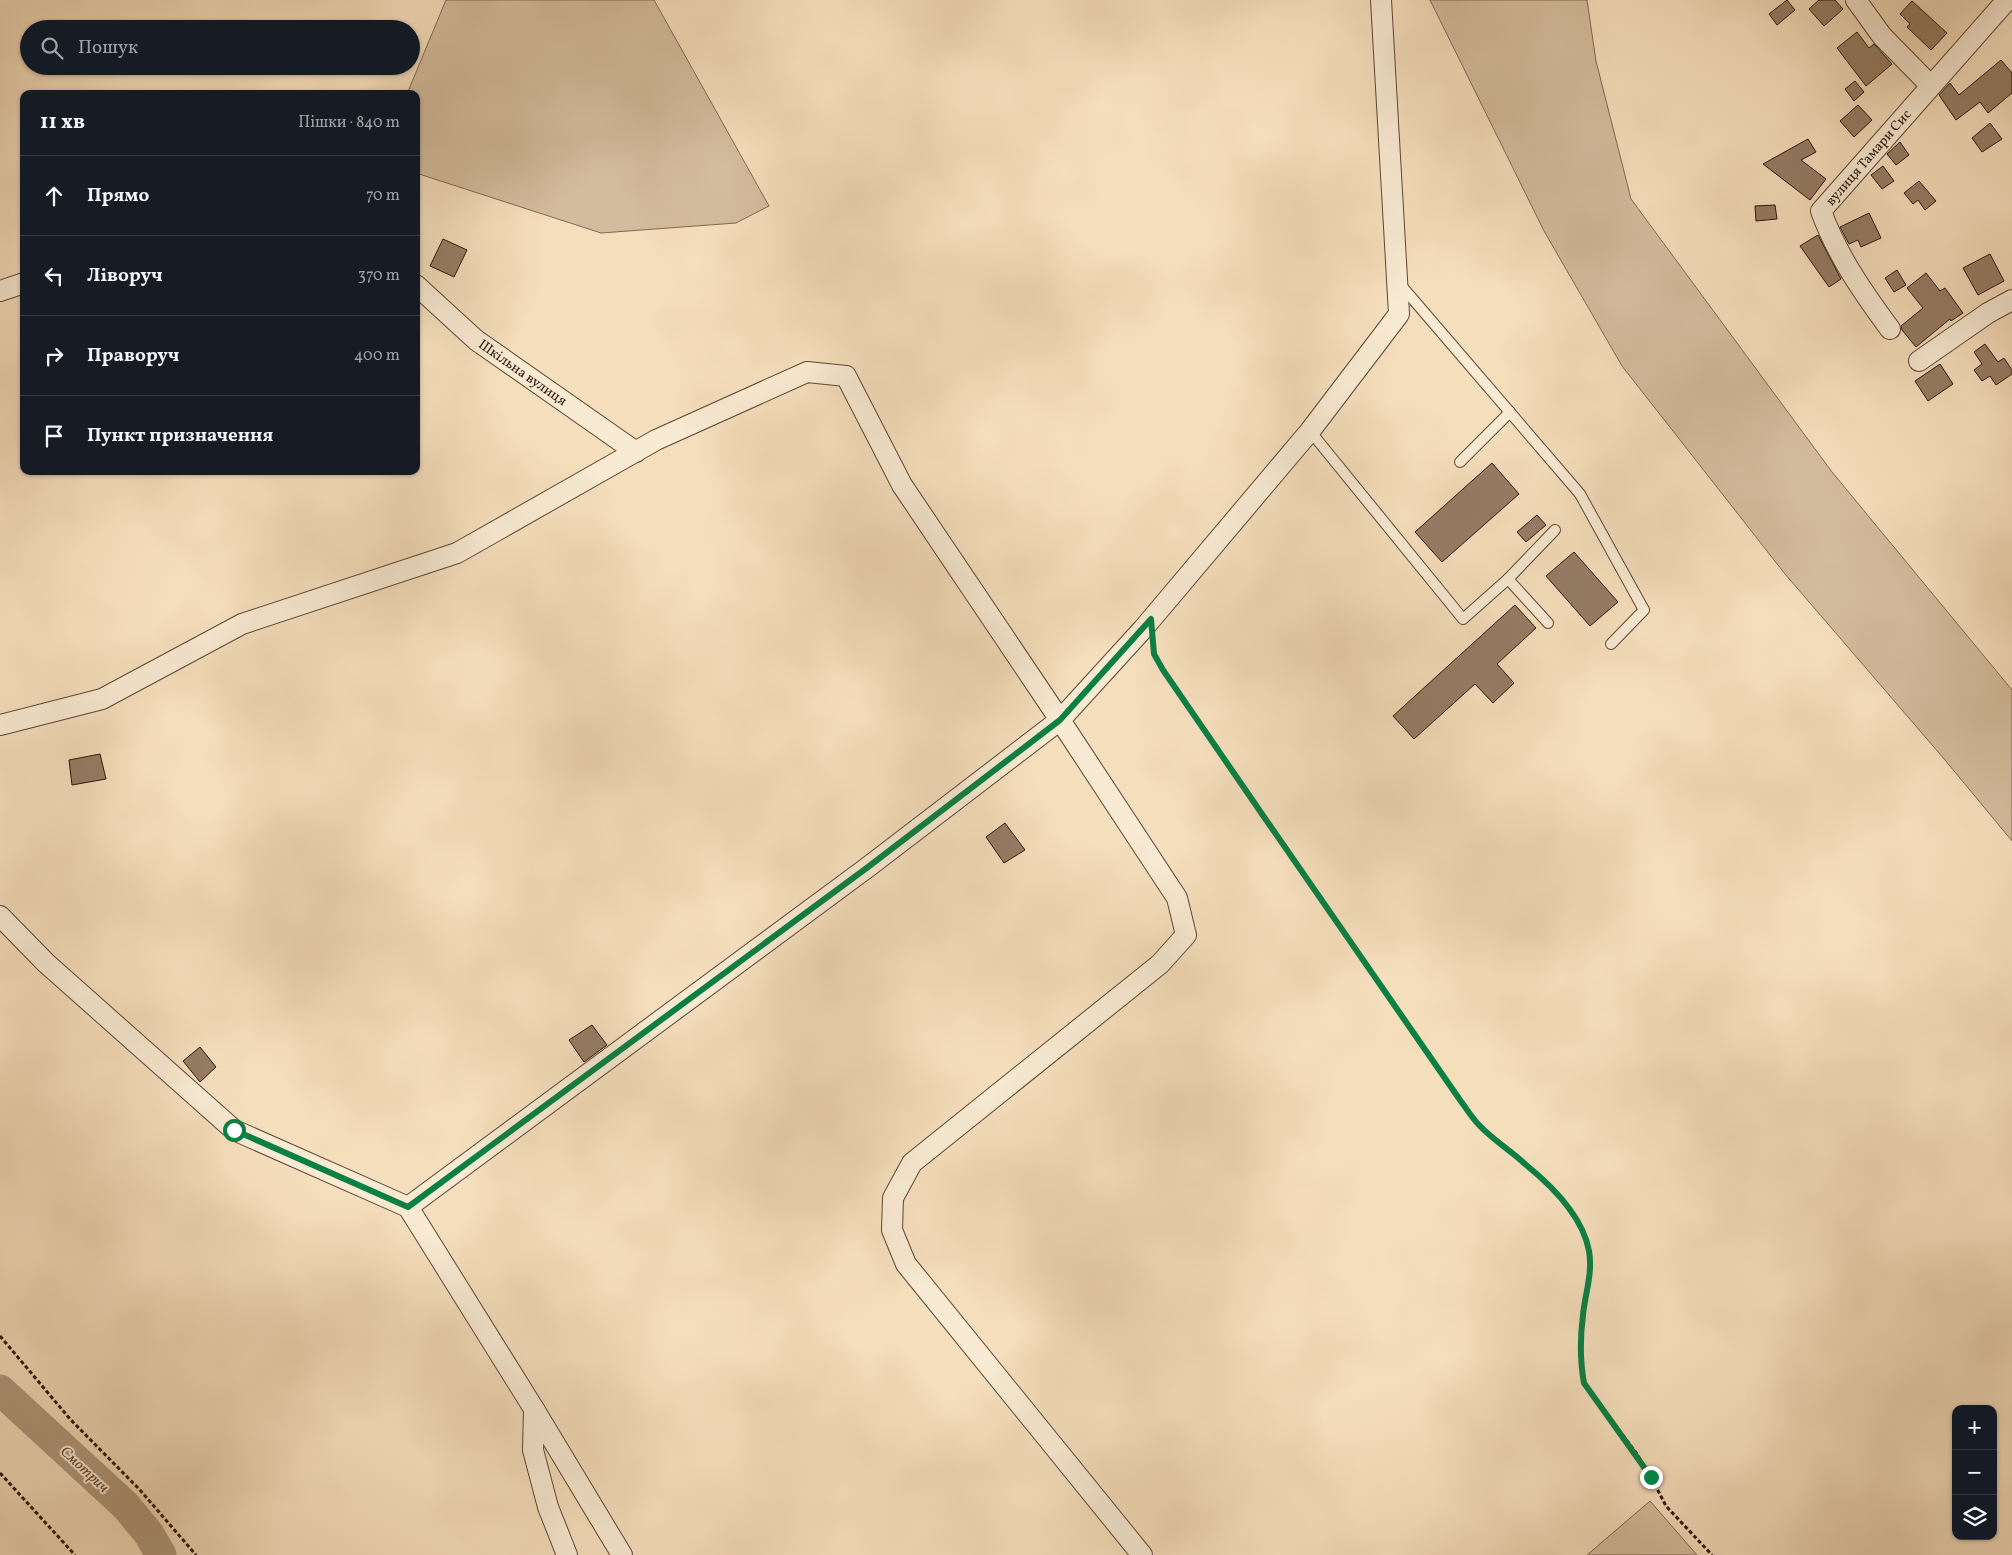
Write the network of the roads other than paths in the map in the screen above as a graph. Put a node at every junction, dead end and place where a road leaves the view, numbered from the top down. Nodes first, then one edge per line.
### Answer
1 (1381, 0) edge
2 (1856, 0) edge
3 (2007, 0) edge
4 (1930, 85) junction
5 (1397, 280) junction
6 (20, 284) edge
7 (420, 289) edge
8 (0, 291) edge
9 (2012, 300) edge
10 (1890, 329) dead end
11 (1919, 361) dead end
12 (1510, 412) junction
13 (1310, 431) junction
14 (636, 452) junction
15 (1460, 462) dead end
16 (1555, 530) dead end
17 (1508, 579) junction
18 (1548, 623) dead end
19 (1611, 644) dead end
20 (1060, 720) junction
21 (0, 725) edge
22 (0, 916) edge
23 (408, 1207) junction
24 (534, 1409) junction
25 (568, 1555) edge
26 (622, 1555) edge
27 (1142, 1555) edge

1 - 5 street
2 - 4 street
3 - 4 street, вулиця Тамари Сис
4 - 10 street, вулиця Тамари Сис
5 - 12 lane
5 - 13 street
6 - 8 street
7 - 14 street, Шкільна вулиця
9 - 11 street
12 - 15 lane
12 - 19 lane
13 - 17 lane
13 - 20 street
14 - 20 street
14 - 21 street
16 - 17 lane
17 - 18 lane
20 - 23 street
20 - 27 street
22 - 23 street
23 - 24 street
24 - 25 street
24 - 26 street

